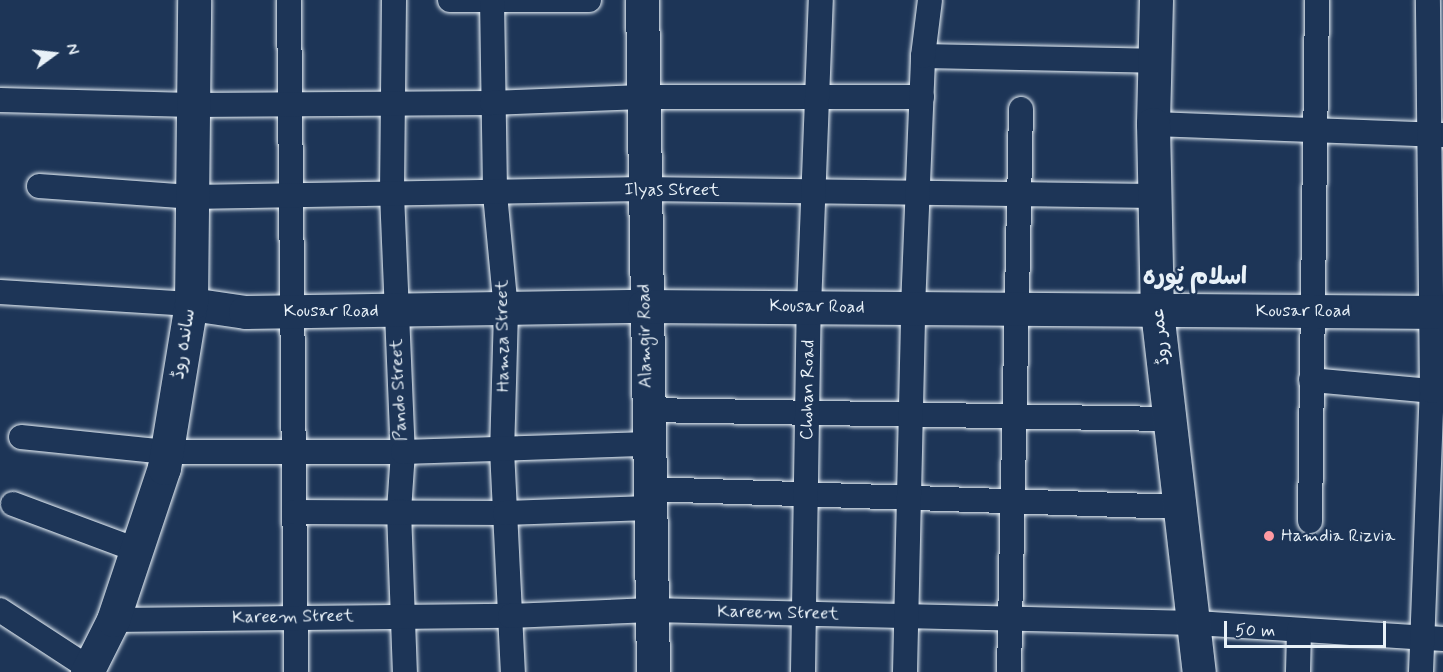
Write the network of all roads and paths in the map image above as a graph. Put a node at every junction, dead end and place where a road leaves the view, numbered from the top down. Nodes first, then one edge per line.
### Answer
1 (194, 0) edge
2 (289, 0) edge
3 (394, 0) edge
4 (450, 0) edge
5 (589, 0) edge
6 (642, 0) edge
7 (821, 0) edge
8 (930, 0) edge
9 (1156, 0) edge
10 (1317, 0) edge
11 (1428, 0) edge
12 (492, 1) edge
13 (923, 57) junction
14 (1153, 61) junction
15 (642, 97) junction
16 (819, 97) junction
17 (922, 97) junction
18 (0, 100) edge
19 (393, 101) junction
20 (291, 102) junction
21 (492, 103) junction
22 (192, 105) junction
23 (1021, 109) dead end
24 (1153, 124) junction
25 (1315, 131) junction
26 (1436, 135) edge
27 (39, 186) dead end
28 (644, 189) junction
29 (814, 192) junction
30 (917, 193) junction
31 (392, 194) junction
32 (495, 194) junction
33 (1017, 194) junction
34 (291, 196) junction
35 (1154, 196) junction
36 (191, 198) junction
37 (0, 292) edge
38 (191, 304) junction
39 (644, 306) junction
40 (809, 307) junction
41 (913, 308) junction
42 (1015, 309) junction
43 (1312, 310) junction
44 (293, 311) junction
45 (506, 311) junction
46 (1157, 311) junction
47 (396, 312) junction
48 (1437, 312) edge
49 (1311, 380) junction
50 (1437, 392) edge
51 (647, 410) junction
52 (807, 412) junction
53 (910, 414) junction
54 (1013, 416) junction
55 (1170, 419) junction
56 (21, 437) dead end
57 (648, 444) junction
58 (294, 450) junction
59 (502, 450) junction
60 (166, 452) junction
61 (403, 452) junction
62 (807, 495) junction
63 (908, 498) junction
64 (649, 499) junction
65 (1012, 501) junction
66 (13, 504) dead end
67 (1181, 507) junction
68 (399, 511) junction
69 (294, 512) junction
70 (505, 513) junction
71 (1310, 521) dead end
72 (137, 550) junction
73 (0, 610) edge
74 (651, 610) junction
75 (804, 614) junction
76 (403, 615) junction
77 (510, 616) junction
78 (906, 616) junction
79 (296, 617) junction
80 (1010, 619) junction
81 (113, 620) junction
82 (1196, 623) junction
83 (1299, 630) junction
84 (1432, 638) edge
85 (88, 670) edge
86 (296, 672) edge
87 (405, 672) edge
88 (513, 672) edge
89 (653, 672) edge
90 (803, 672) edge
91 (904, 672) edge
92 (1009, 672) edge
93 (1199, 672) edge
94 (1298, 672) edge
95 (1421, 672) edge

1 - 22 street, ساندہ روڈ
2 - 20 street
3 - 19 street, Pando Street
4 - 12 street
5 - 12 street
6 - 15 street, Alamgir Road
7 - 16 street, Chohan Road
8 - 13 street
9 - 14 street, عمر روڈ
10 - 25 street
11 - 26 street
12 - 21 street, Hamza Street
13 - 14 street
13 - 17 street
14 - 24 street, عمر روڈ
15 - 16 street
15 - 21 street
15 - 28 street, Alamgir Road
16 - 17 street
16 - 29 street, Chohan Road
17 - 30 street
18 - 22 street
19 - 20 street
19 - 21 street
19 - 31 street, Pando Street
20 - 22 street
20 - 34 street
21 - 32 street, Hamza Street
22 - 36 street, ساندہ روڈ
23 - 33 street
24 - 25 street
24 - 35 street, عمر روڈ
25 - 26 street
25 - 43 street
26 - 48 street
27 - 36 street, Ilyas Street
28 - 29 street, Ilyas Street
28 - 32 street, Ilyas Street
28 - 39 street, Alamgir Road
29 - 30 street, Ilyas Street
29 - 40 street, Chohan Road
30 - 33 street, Ilyas Street
30 - 41 street
31 - 32 street, Ilyas Street
31 - 34 street, Ilyas Street
31 - 47 street, Pando Street
32 - 45 street, Hamza Street
33 - 35 street, Ilyas Street
33 - 42 street
34 - 36 street, Ilyas Street
34 - 44 street
35 - 46 street, عمر روڈ
36 - 38 street, ساندہ روڈ
37 - 38 street
38 - 44 street, Kousar Road
38 - 60 street, ساندہ روڈ
39 - 40 street, Kousar Road
39 - 45 street, Kousar Road
39 - 51 street, Alamgir Road
40 - 41 street, Kousar Road
40 - 52 street, Chohan Road
41 - 42 street, Kousar Road
41 - 53 street
42 - 46 street, Kousar Road
42 - 54 street
43 - 46 street, Kousar Road
43 - 48 street, Kousar Road
43 - 49 street
44 - 47 street, Kousar Road
44 - 58 street
45 - 47 street, Kousar Road
45 - 59 street, Hamza Street
46 - 55 street, عمر روڈ
47 - 61 street, Pando Street
48 - 50 street
49 - 50 street
49 - 71 street
50 - 84 street
51 - 52 street
51 - 57 street, Alamgir Road
52 - 53 street
52 - 62 street, Chohan Road
53 - 54 street
53 - 63 street
54 - 55 street
54 - 65 street
55 - 67 street, عمر روڈ
56 - 60 street
57 - 59 street
57 - 64 street, Alamgir Road
58 - 60 street
58 - 61 street
58 - 69 street
59 - 61 street
59 - 70 street, Hamza Street
60 - 72 street, ساندہ روڈ
61 - 68 street, Pando Street
62 - 63 street
62 - 64 street
62 - 75 street, Chohan Road
63 - 65 street
63 - 78 street
64 - 70 street
64 - 74 street, Alamgir Road
65 - 67 street
65 - 80 street
66 - 72 street
67 - 82 street, عمر روڈ
68 - 69 street
68 - 70 street
68 - 76 street, Pando Street
69 - 79 street
70 - 77 street, Hamza Street
72 - 81 street, ساندہ روڈ
73 - 85 street
74 - 75 street, Kareem Street
74 - 77 street, Kareem Street
74 - 89 street, Alamgir Road
75 - 78 street, Kareem Street
75 - 90 street, Chohan Road
76 - 77 street, Kareem Street
76 - 79 street, Kareem Street
76 - 87 street, Pando Street
77 - 88 street, Hamza Street
78 - 80 street, Kareem Street
78 - 91 street
79 - 81 street, Kareem Street
79 - 86 street
80 - 82 street, Kareem Street
80 - 92 street
81 - 85 street, ساندہ روڈ
82 - 83 street, Kareem Street
82 - 93 street, عمر روڈ
83 - 84 street, Kareem Street
83 - 94 street
84 - 95 street

